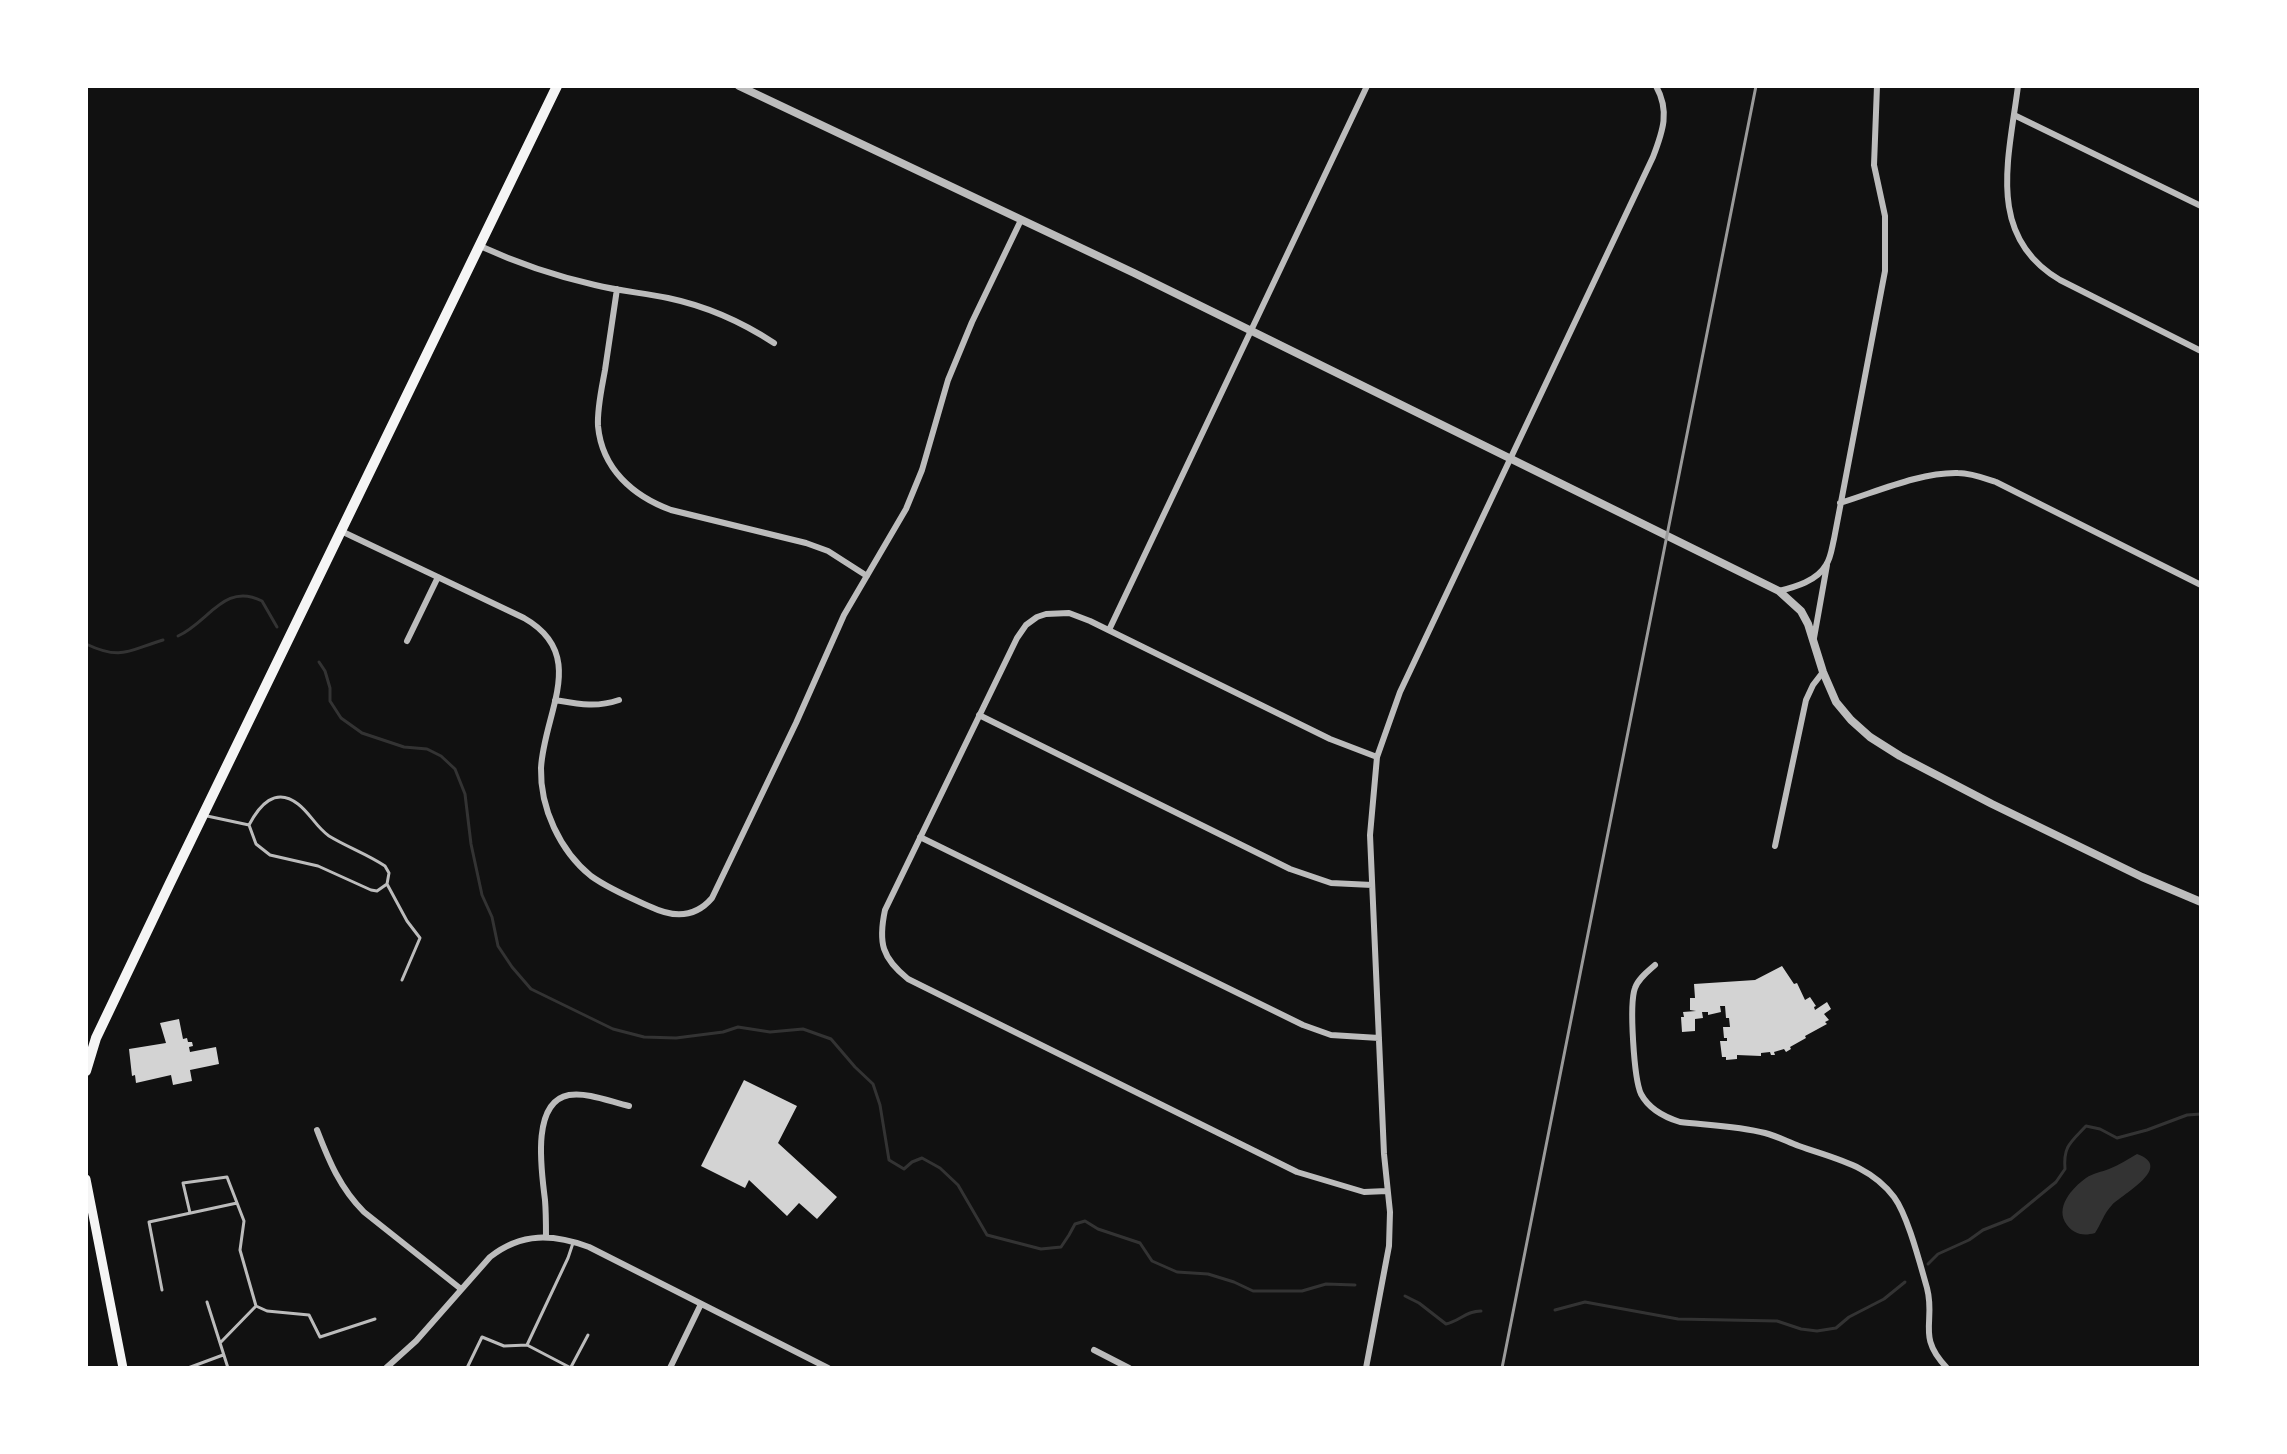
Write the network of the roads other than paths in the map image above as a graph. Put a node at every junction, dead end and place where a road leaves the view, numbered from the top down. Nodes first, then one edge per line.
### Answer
1 (557, 86) edge
2 (739, 86) edge
3 (1367, 86) edge
4 (1656, 86) edge
5 (1877, 86) edge
6 (2018, 86) edge
7 (2014, 115) junction
8 (2201, 206) edge
9 (1021, 220) junction
10 (480, 245) junction
11 (617, 289) junction
12 (1251, 331) junction
13 (774, 343) dead end
14 (2201, 351) edge
15 (1510, 459) junction
16 (1840, 503) junction
17 (341, 531) junction
18 (1827, 565) junction
19 (867, 576) junction
20 (438, 577) junction
21 (2201, 585) edge
22 (1779, 591) junction
23 (1109, 630) junction
24 (1814, 638) junction
25 (407, 641) dead end
26 (1823, 672) junction
27 (555, 700) junction
28 (619, 700) dead end
29 (979, 715) junction
30 (1377, 757) junction
31 (203, 816) junction
32 (249, 825) junction
33 (920, 837) junction
34 (1775, 846) dead end
35 (387, 884) junction
36 (1372, 885) junction
37 (2201, 902) edge
38 (1655, 965) dead end
39 (402, 980) dead end
40 (96, 1038) junction
41 (1379, 1038) junction
42 (86, 1054) edge
43 (86, 1071) edge
44 (629, 1106) dead end
45 (317, 1130) dead end
46 (86, 1179) edge
47 (1387, 1191) junction
48 (88, 1197) edge
49 (237, 1203) junction
50 (190, 1213) junction
51 (546, 1237) junction
52 (573, 1242) junction
53 (461, 1289) junction
54 (162, 1290) dead end
55 (207, 1302) dead end
56 (701, 1304) junction
57 (256, 1306) junction
58 (375, 1319) dead end
59 (588, 1335) dead end
60 (220, 1343) junction
61 (527, 1345) junction
62 (1094, 1350) dead end
63 (223, 1355) junction
64 (123, 1368) edge
65 (188, 1368) edge
66 (228, 1368) edge
67 (386, 1368) edge
68 (467, 1368) edge
69 (571, 1368) edge
70 (670, 1368) edge
71 (826, 1368) edge
72 (1129, 1368) edge
73 (1366, 1368) edge
74 (1947, 1368) edge

1 - 10 main road
2 - 9 street
3 - 12 street
4 - 15 street
5 - 16 street
6 - 7 street
7 - 8 street
7 - 14 street
9 - 12 street
9 - 19 street
10 - 11 street
10 - 17 main road
11 - 13 street
11 - 19 street
12 - 15 street
12 - 23 street
15 - 22 street
15 - 30 street
16 - 18 street
16 - 21 street
17 - 20 street
17 - 31 main road
18 - 22 street
18 - 24 street
19 - 27 street
20 - 25 street
20 - 27 street
22 - 24 street
23 - 29 street
23 - 30 street
24 - 26 street
26 - 34 street
26 - 37 street
27 - 28 street
29 - 33 street
29 - 36 street
30 - 36 street
31 - 32 lane
31 - 40 main road
32 - 35 lane
32 - 35 lane
33 - 41 street
33 - 47 street
35 - 39 lane
36 - 41 street
38 - 74 street
40 - 42 main road
40 - 43 main road
41 - 47 street
44 - 51 street
45 - 53 street
46 - 48 main road
47 - 73 street
48 - 64 main road
49 - 50 lane
49 - 50 lane
49 - 57 lane
50 - 54 lane
51 - 52 street
51 - 53 street
52 - 56 street
52 - 61 lane
53 - 67 street
55 - 60 lane
56 - 70 street
56 - 71 street
57 - 58 lane
57 - 60 lane
59 - 69 lane
60 - 63 lane
61 - 68 lane
61 - 69 lane
62 - 72 street
63 - 65 lane
63 - 66 lane

